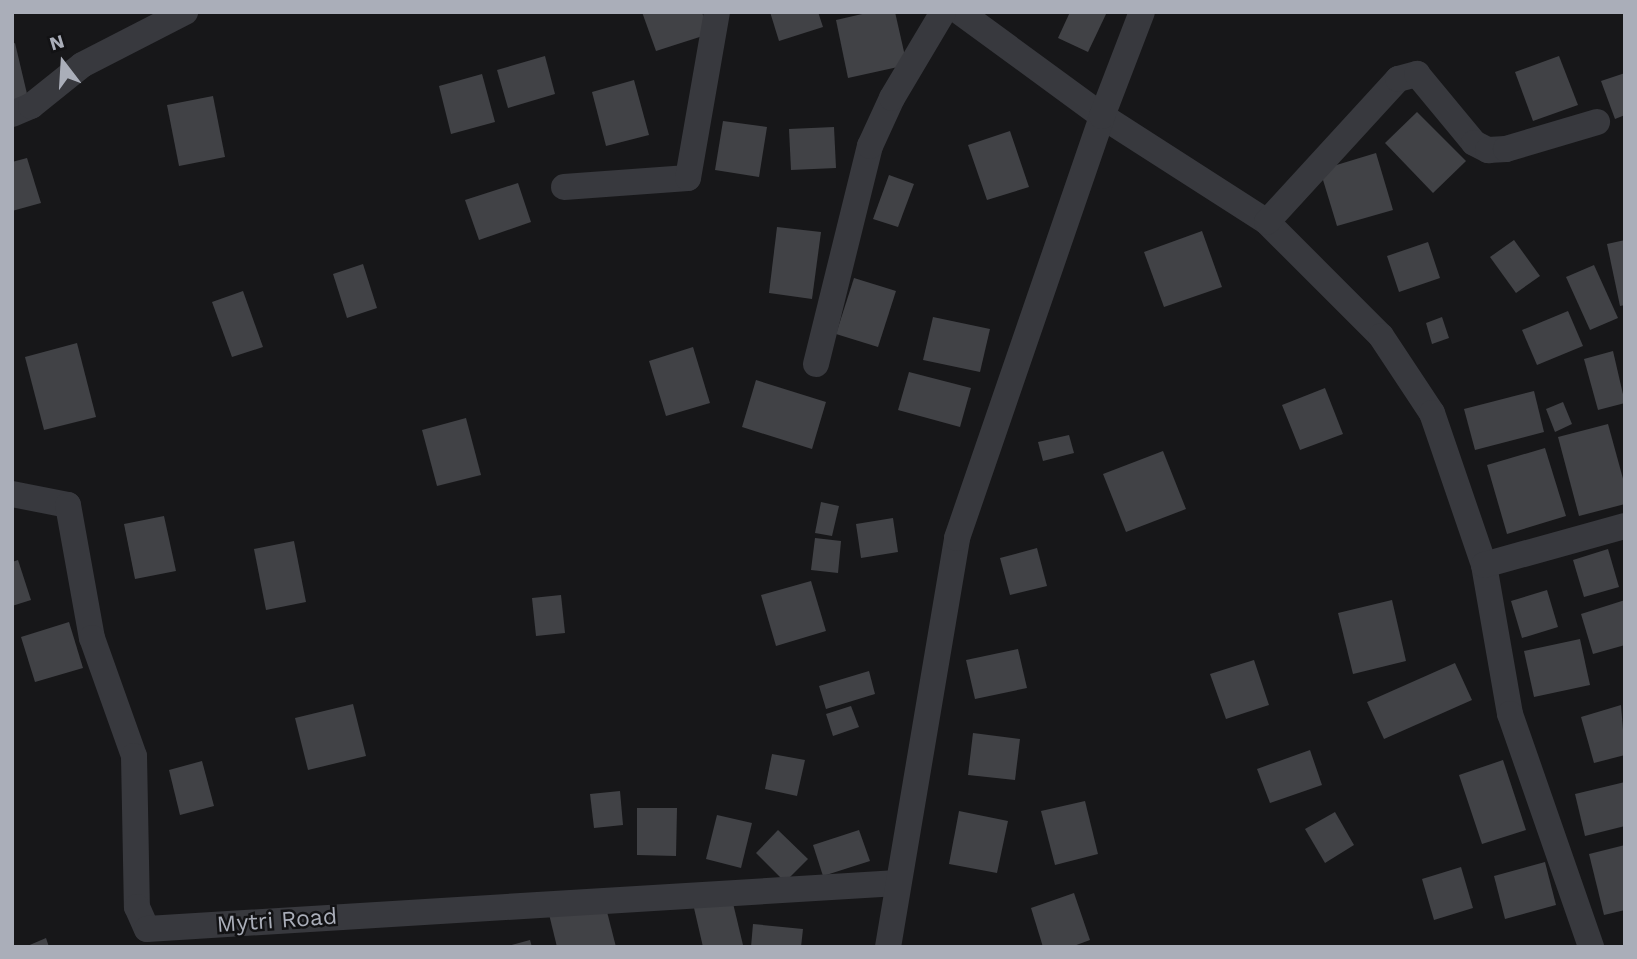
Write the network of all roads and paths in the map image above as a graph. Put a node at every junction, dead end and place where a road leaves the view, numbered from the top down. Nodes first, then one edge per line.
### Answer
1 (185, 12) edge
2 (717, 12) edge
3 (943, 12) edge
4 (960, 12) edge
5 (1142, 12) edge
6 (12, 114) edge
7 (1102, 116) junction
8 (1597, 122) dead end
9 (564, 187) dead end
10 (1267, 222) junction
11 (816, 363) dead end
12 (12, 494) edge
13 (1625, 526) edge
14 (1484, 565) junction
15 (898, 883) junction
16 (888, 947) edge
17 (1591, 947) edge

1 - 6 street
2 - 9 street
3 - 11 street
4 - 7 street
5 - 7 street
7 - 10 street
7 - 15 street
8 - 10 street
10 - 14 street
12 - 15 street, Mytri Road
13 - 14 street
14 - 17 street
15 - 16 street

